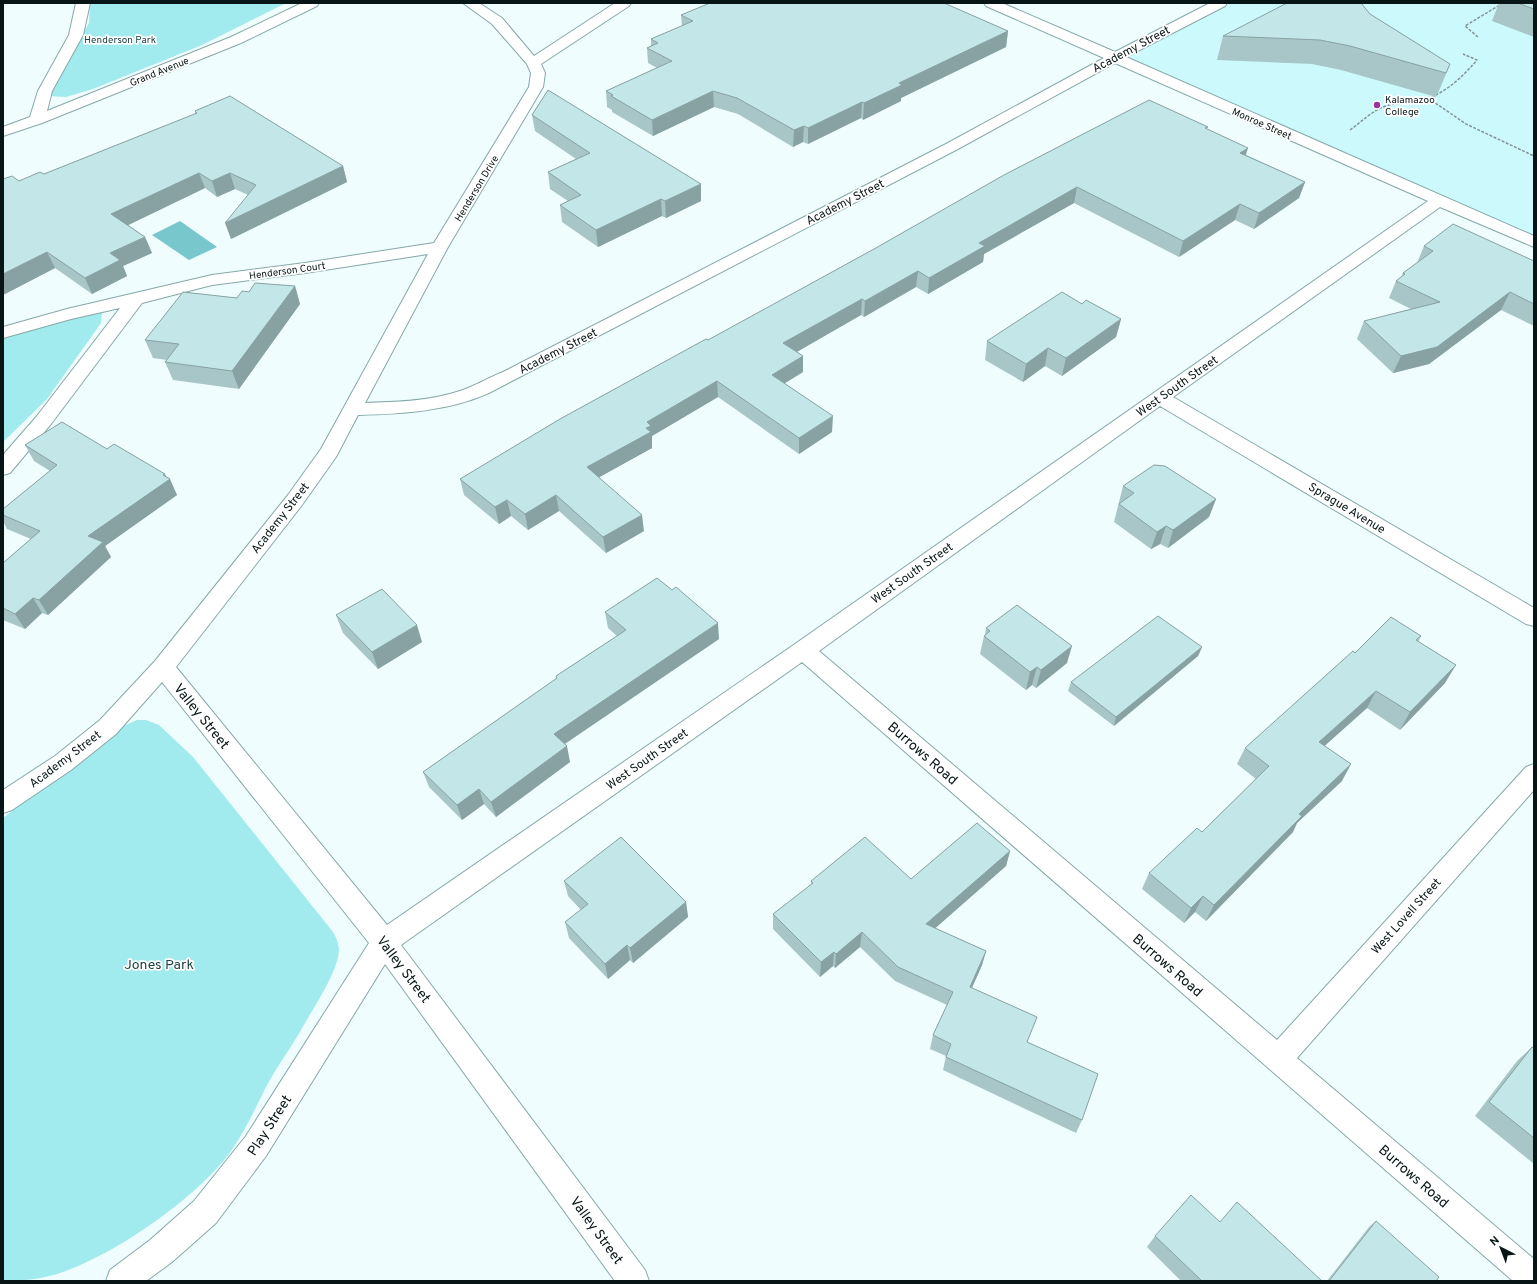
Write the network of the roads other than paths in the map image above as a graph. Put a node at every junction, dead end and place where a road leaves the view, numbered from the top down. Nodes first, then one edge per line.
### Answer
1 (84, 3) edge
2 (312, 3) edge
3 (470, 3) edge
4 (624, 3) edge
5 (991, 3) edge
6 (1220, 3) edge
7 (1115, 57) junction
8 (532, 63) junction
9 (37, 120) junction
10 (3, 132) edge
11 (1438, 201) junction
12 (1534, 242) edge
13 (440, 247) junction
14 (136, 299) junction
15 (3, 333) edge
16 (1160, 398) junction
17 (353, 409) junction
18 (3, 468) edge
19 (1534, 618) edge
20 (803, 650) junction
21 (162, 667) junction
22 (1534, 774) edge
23 (3, 804) edge
24 (384, 942) junction
25 (1278, 1059) junction
26 (1534, 1280) edge
27 (121, 1281) edge
28 (634, 1281) edge

1 - 9 street
2 - 9 street, Grand Avenue
3 - 8 street
4 - 8 street
5 - 7 street, Monroe Street
6 - 7 street, Academy Street
7 - 11 street, Monroe Street
7 - 17 street, Academy Street
8 - 13 street, Henderson Drive
9 - 10 street, Grand Avenue
11 - 12 street, Monroe Street
11 - 16 street, West South Street
13 - 14 street, Henderson Court
13 - 17 street, Henderson Drive
14 - 15 street, Henderson Court
14 - 18 street
16 - 19 street, Sprague Avenue
16 - 20 street, West South Street
17 - 21 street, Academy Street
20 - 24 street, West South Street
20 - 25 street, Burrows Road
21 - 23 street, Academy Street
21 - 24 street, Valley Street
22 - 25 street, West Lovell Street
24 - 27 street, Play Street
24 - 28 street, Valley Street
25 - 26 street, Burrows Road

